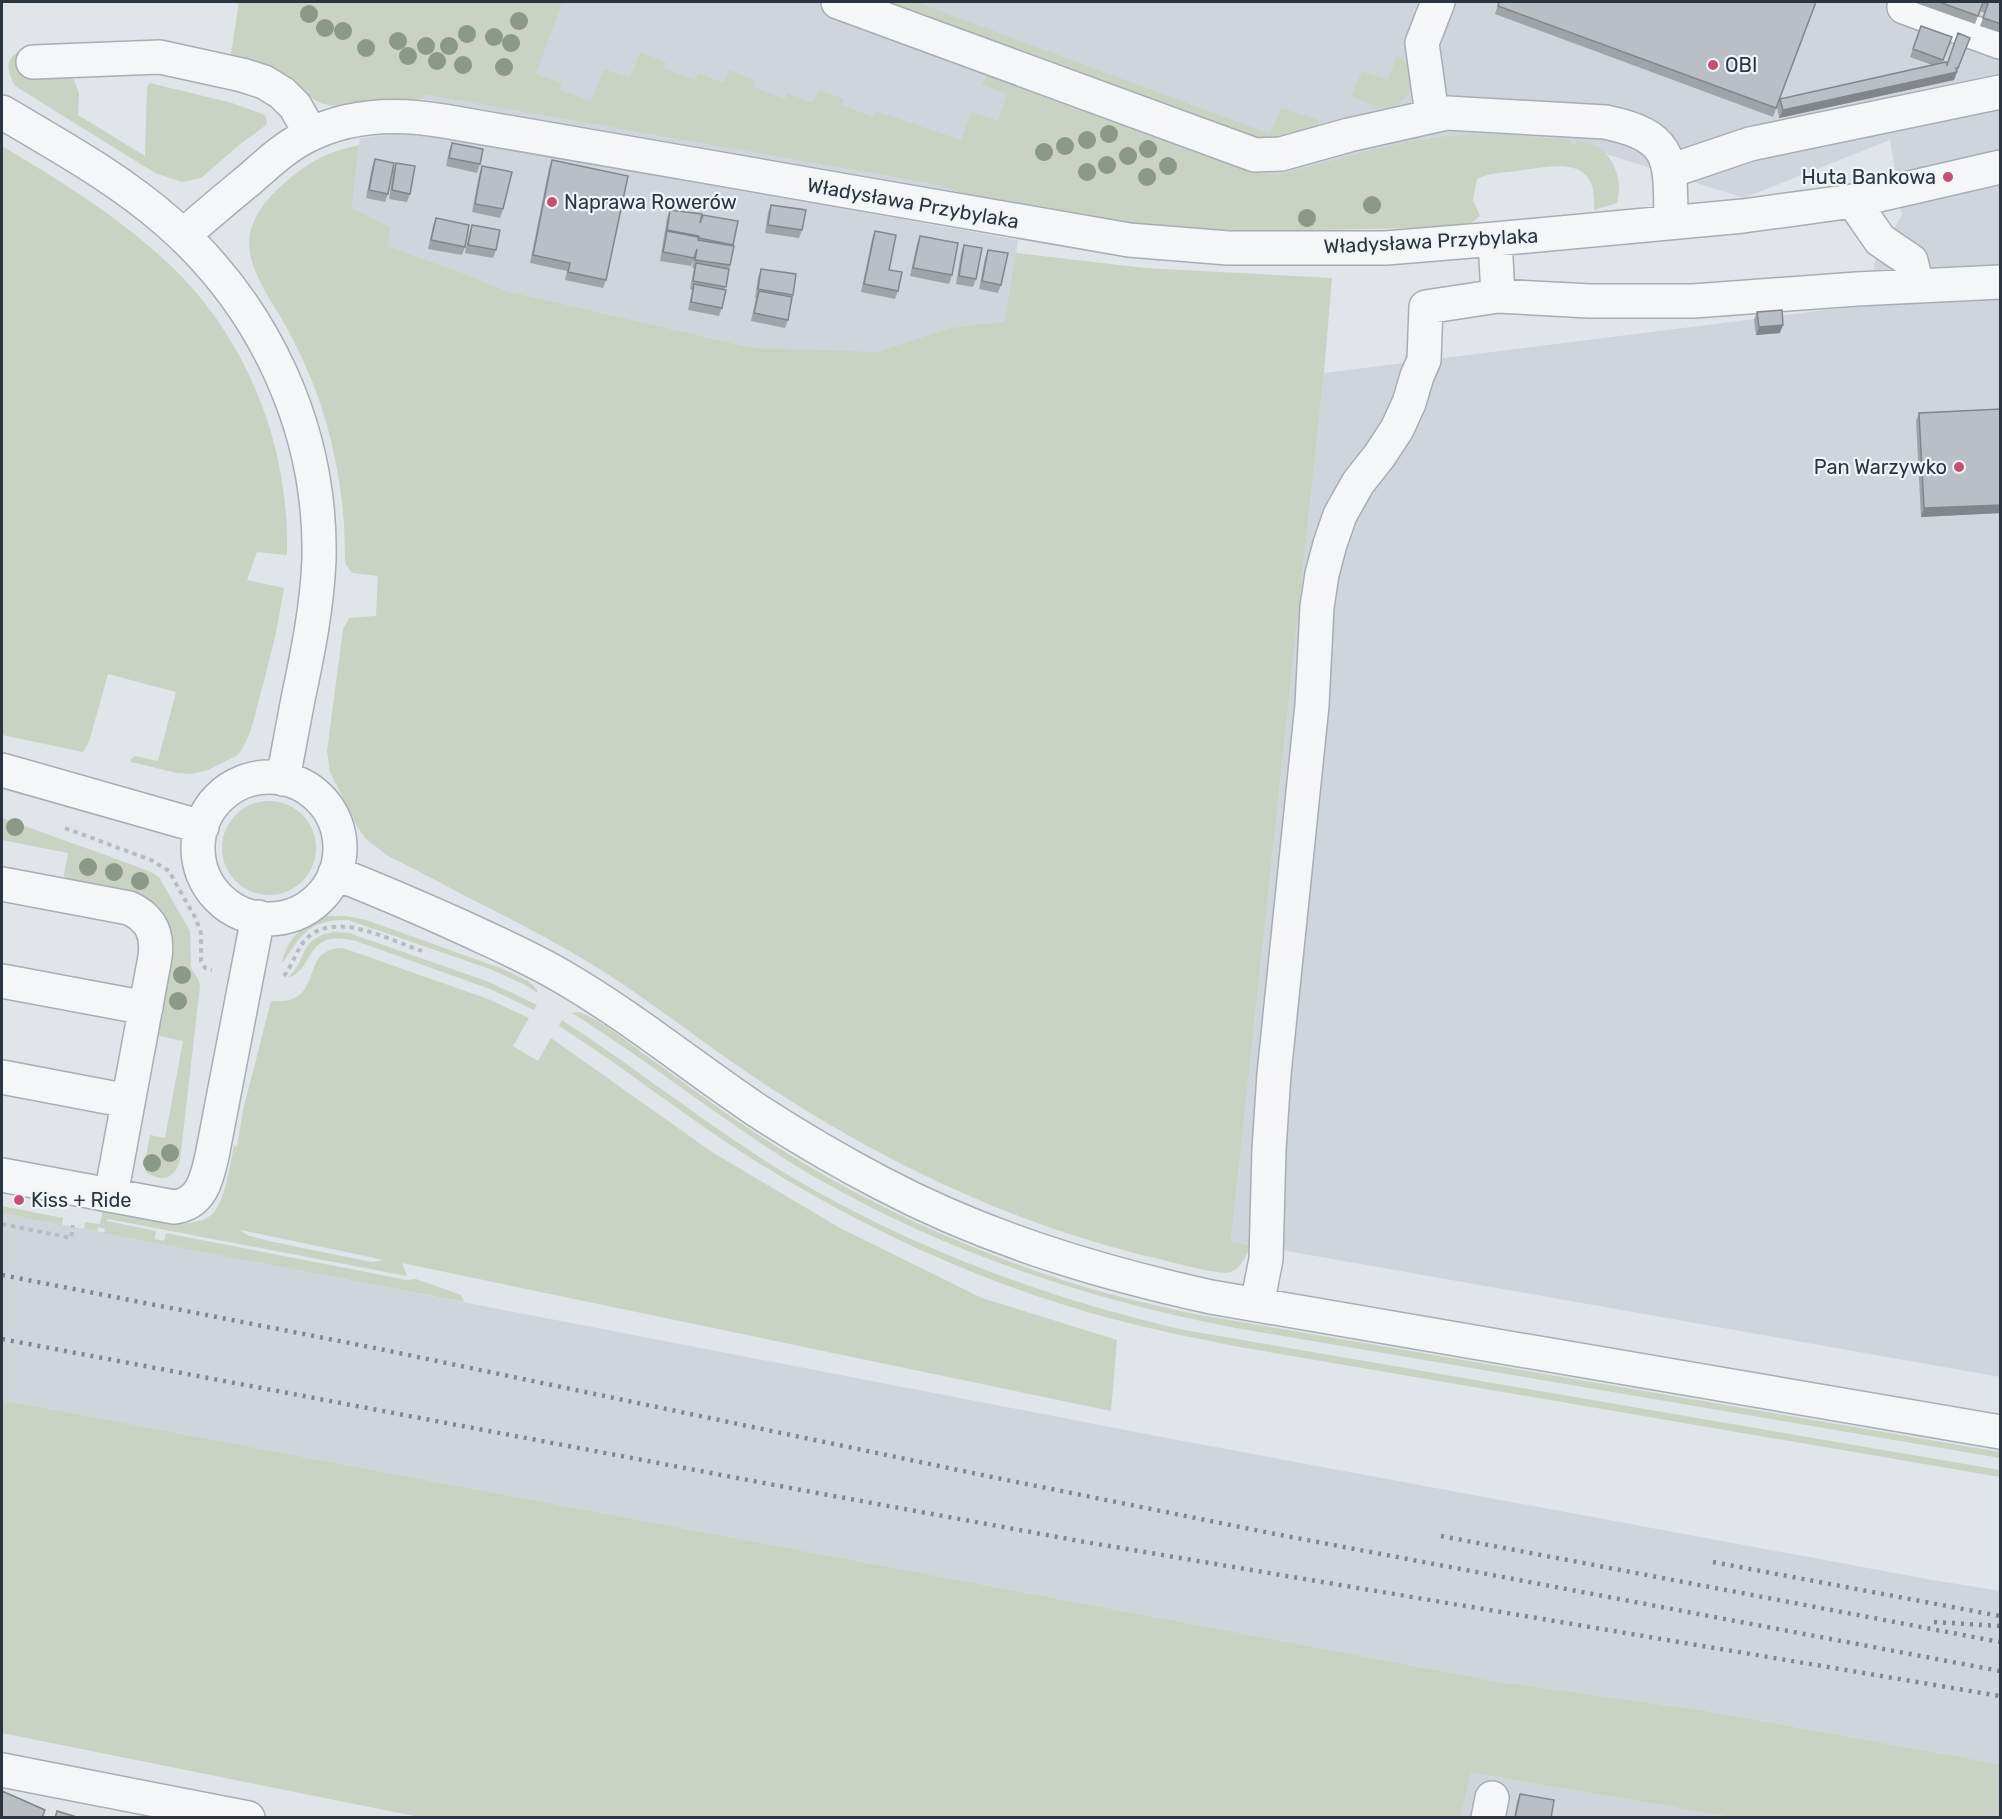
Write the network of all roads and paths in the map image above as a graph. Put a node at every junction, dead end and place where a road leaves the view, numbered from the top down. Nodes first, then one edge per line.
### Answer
1 (838, 2) edge
2 (1438, 2) edge
3 (1904, 7) dead end
4 (2001, 42) edge
5 (33, 62) dead end
6 (2001, 92) edge
7 (2, 112) edge
8 (1432, 115) junction
9 (311, 134) junction
10 (2001, 167) edge
11 (1670, 171) junction
12 (1853, 201) junction
13 (1671, 222) junction
14 (183, 236) junction
15 (1495, 239) junction
16 (2001, 282) edge
17 (1917, 285) junction
18 (1498, 296) junction
19 (2, 770) edge
20 (283, 779) junction
21 (202, 827) junction
22 (335, 873) junction
23 (2, 884) edge
24 (258, 917) junction
25 (2, 981) edge
26 (146, 1008) junction
27 (2, 1077) edge
28 (128, 1101) junction
29 (2, 1175) edge
30 (111, 1195) junction
31 (2, 1224) edge
32 (73, 1227) dead end
33 (1257, 1305) junction
34 (2001, 1432) edge
35 (2, 1770) edge
36 (248, 1818) edge

1 - 8 street
2 - 8 street
3 - 4 street
5 - 9 street
6 - 11 street
7 - 14 street
8 - 11 street
9 - 14 street, Władysława Przybylaka
9 - 15 street, Władysława Przybylaka
10 - 12 street, Władysława Przybylaka
11 - 13 street
12 - 13 street, Władysława Przybylaka
12 - 17 street
13 - 15 street, Władysława Przybylaka
14 - 20 street
15 - 18 street
16 - 17 street
17 - 18 street
18 - 33 street
19 - 21 street
20 - 21 street
20 - 22 street
21 - 24 street
22 - 24 street
22 - 33 street
23 - 26 street
24 - 30 street
25 - 26 street
26 - 28 street
27 - 28 street
28 - 30 street
29 - 30 street
31 - 32 path
33 - 34 street
35 - 36 street

